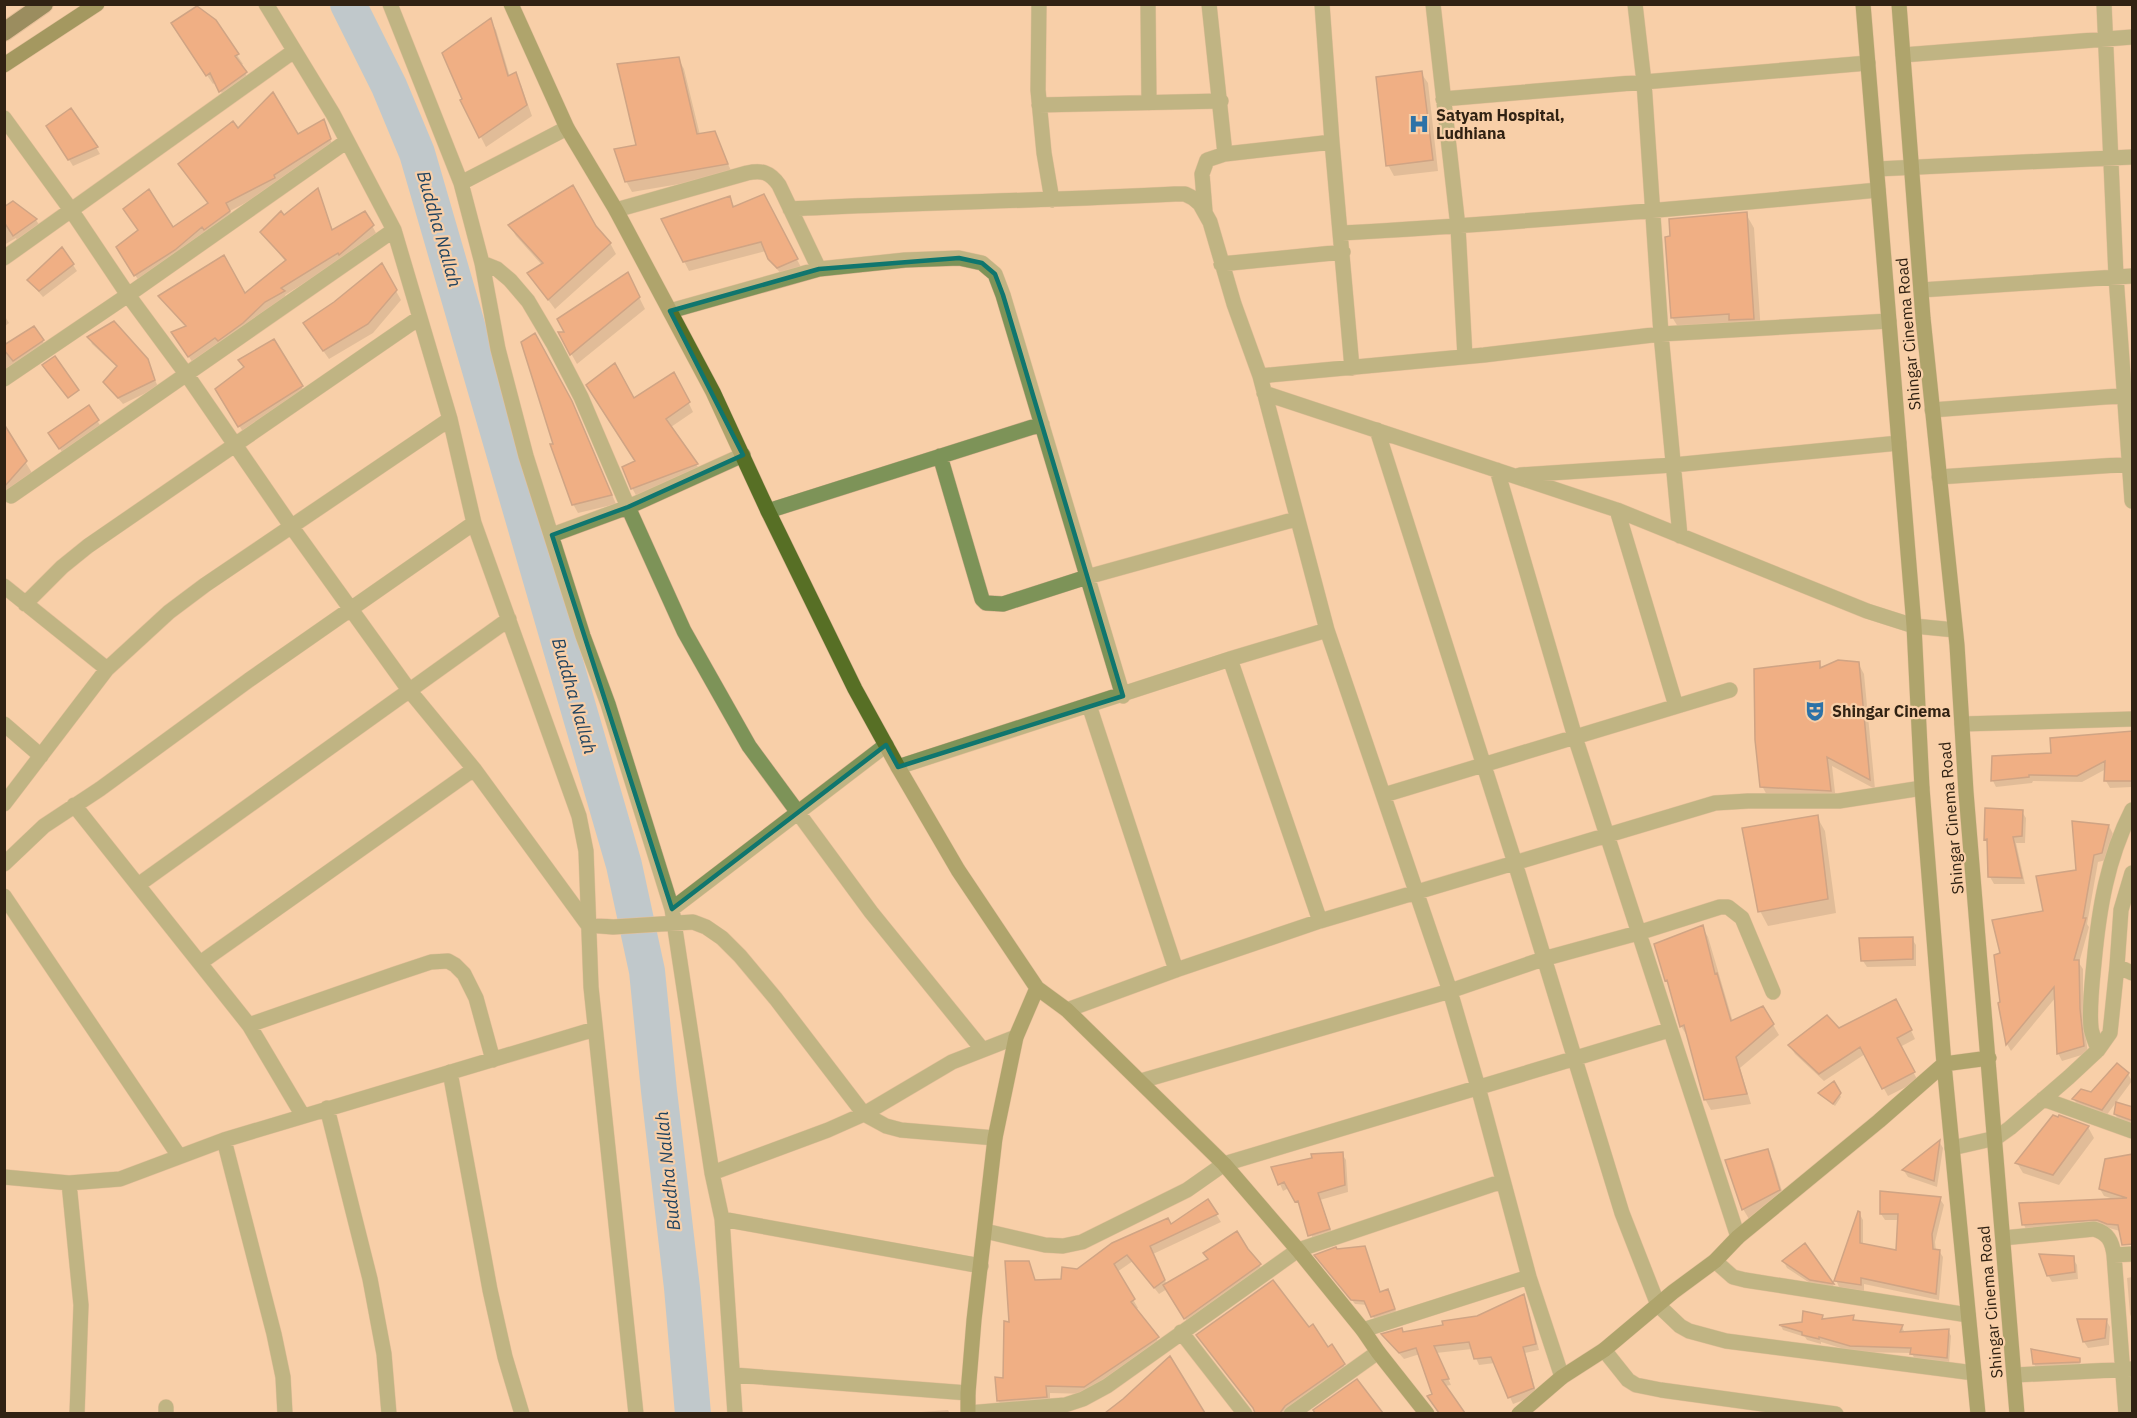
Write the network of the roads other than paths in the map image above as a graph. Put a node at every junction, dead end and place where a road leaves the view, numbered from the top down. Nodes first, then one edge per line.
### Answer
1 (44, 4) edge
2 (97, 4) edge
3 (266, 4) edge
4 (390, 4) edge
5 (511, 4) edge
6 (1039, 4) edge
7 (1148, 4) edge
8 (1209, 4) edge
9 (1322, 4) edge
10 (1433, 4) edge
11 (1635, 4) edge
12 (1863, 4) edge
13 (1899, 4) edge
14 (2104, 4) edge
15 (4, 32) edge
16 (2133, 37) edge
17 (2105, 38) junction
18 (294, 51) junction
19 (1903, 55) junction
20 (1868, 63) junction
21 (4, 65) edge
22 (1644, 82) junction
23 (1443, 99) junction
24 (1221, 101) junction
25 (1149, 103) junction
26 (1039, 105) junction
27 (4, 118) edge
28 (567, 128) junction
29 (347, 141) junction
30 (1332, 142) junction
31 (1225, 154) junction
32 (2133, 157) edge
33 (2111, 158) junction
34 (1911, 167) junction
35 (1877, 169) junction
36 (461, 183) junction
37 (1878, 190) junction
38 (1052, 200) junction
39 (790, 209) junction
40 (71, 210) junction
41 (616, 210) junction
42 (1205, 211) junction
43 (1653, 211) junction
44 (1458, 227) junction
45 (394, 230) junction
46 (1342, 233) junction
47 (1343, 252) junction
48 (4, 258) edge
49 (482, 263) junction
50 (1221, 264) junction
51 (819, 269) junction
52 (2116, 276) junction
53 (2133, 276) edge
54 (1921, 290) junction
55 (129, 295) junction
56 (670, 311) junction
57 (419, 318) junction
58 (1889, 321) junction
59 (1661, 334) junction
60 (1465, 357) junction
61 (1352, 368) junction
62 (187, 375) junction
63 (1260, 376) junction
64 (4, 379) edge
65 (1264, 393) junction
66 (2128, 396) edge
67 (1932, 410) junction
68 (450, 419) junction
69 (1042, 424) junction
70 (1377, 430) junction
71 (1899, 443) junction
72 (234, 445) junction
73 (743, 456) junction
74 (940, 456) junction
75 (2131, 464) edge
76 (1673, 465) junction
77 (1504, 473) junction
78 (1940, 477) junction
79 (11, 496) dead end
80 (2133, 501) edge
81 (628, 507) junction
82 (1617, 510) junction
83 (768, 511) junction
84 (1296, 519) junction
85 (474, 523) junction
86 (291, 526) junction
87 (552, 535) junction
88 (1680, 536) junction
89 (1087, 577) junction
90 (4, 586) edge
91 (25, 604) junction
92 (351, 609) junction
93 (509, 619) junction
94 (1914, 626) junction
95 (1327, 630) junction
96 (1955, 630) junction
97 (1230, 659) junction
98 (107, 669) junction
99 (409, 690) junction
100 (1730, 690) dead end
101 (1123, 696) junction
102 (1089, 705) junction
103 (1676, 706) junction
104 (2133, 719) edge
105 (4, 724) edge
106 (1962, 724) junction
107 (1575, 737) junction
108 (886, 745) junction
109 (41, 756) junction
110 (1482, 765) junction
111 (898, 767) junction
112 (474, 769) junction
113 (1922, 788) junction
114 (1384, 795) junction
115 (4, 804) edge
116 (74, 805) junction
117 (2133, 810) edge
118 (797, 813) junction
119 (1608, 835) junction
120 (1515, 863) junction
121 (4, 864) edge
122 (2133, 873) edge
123 (138, 885) junction
124 (1417, 891) junction
125 (4, 896) edge
126 (671, 918) junction
127 (1320, 921) junction
128 (588, 925) junction
129 (1638, 933) junction
130 (1543, 958) junction
131 (200, 963) junction
132 (2117, 966) junction
133 (1176, 970) junction
134 (2133, 973) edge
135 (1037, 988) junction
136 (1450, 991) junction
137 (1773, 992) dead end
138 (1066, 1010) junction
139 (249, 1025) junction
140 (595, 1029) junction
141 (1669, 1030) junction
142 (1016, 1036) junction
143 (982, 1049) junction
144 (2098, 1050) junction
145 (1573, 1058) junction
146 (1989, 1058) junction
147 (493, 1060) junction
148 (1944, 1064) junction
149 (450, 1072) junction
150 (1141, 1082) junction
151 (1478, 1087) junction
152 (2043, 1099) junction
153 (327, 1108) junction
154 (864, 1114) junction
155 (303, 1116) junction
156 (2133, 1131) edge
157 (994, 1138) junction
158 (1996, 1138) junction
159 (224, 1140) junction
160 (1952, 1148) junction
161 (179, 1156) junction
162 (1224, 1164) junction
163 (712, 1173) junction
164 (4, 1177) edge
165 (1503, 1181) junction
166 (69, 1183) junction
167 (722, 1219) junction
168 (985, 1231) junction
169 (1738, 1237) junction
170 (2003, 1238) junction
171 (1298, 1250) junction
172 (2133, 1254) edge
173 (2114, 1255) junction
174 (981, 1266) junction
175 (1723, 1268) junction
176 (1529, 1277) junction
177 (1662, 1309) junction
178 (1968, 1315) junction
179 (1363, 1330) junction
180 (1181, 1332) junction
181 (1378, 1352) junction
182 (1608, 1355) junction
183 (2128, 1370) edge
184 (1974, 1373) junction
185 (734, 1375) junction
186 (2015, 1376) junction
187 (1562, 1377) junction
188 (968, 1393) junction
189 (1527, 1411) edge
190 (77, 1413) edge
191 (285, 1413) edge
192 (389, 1413) edge
193 (522, 1413) edge
194 (636, 1413) edge
195 (735, 1413) edge
196 (968, 1413) edge
197 (1245, 1413) edge
198 (1292, 1413) edge
199 (1427, 1413) edge
200 (1836, 1413) edge
201 (1978, 1413) edge
202 (2017, 1413) edge
203 (2126, 1413) edge

1 - 15 highway
2 - 21 main road
3 - 18 street
4 - 36 street
5 - 28 street
6 - 26 street
7 - 25 street
8 - 24 street
9 - 30 street
10 - 23 street
11 - 22 street
12 - 20 street, Shingar Cinema Road
13 - 19 street, Shingar Cinema Road
14 - 17 street
16 - 17 street
17 - 19 street
17 - 33 street
18 - 29 street
18 - 40 street
19 - 34 street, Shingar Cinema Road
20 - 22 street
20 - 35 street, Shingar Cinema Road
22 - 23 street
22 - 43 street
23 - 44 street
24 - 25 street
24 - 31 street
25 - 26 street
26 - 38 street
27 - 40 street
28 - 36 street
28 - 41 street
29 - 45 street
29 - 55 street
30 - 31 street
30 - 46 street
31 - 42 street
32 - 33 street
33 - 34 street
33 - 52 street
34 - 35 street
34 - 54 street, Shingar Cinema Road
35 - 37 street, Shingar Cinema Road
36 - 49 street
37 - 43 street
37 - 58 street, Shingar Cinema Road
38 - 39 street
38 - 42 street
39 - 41 street
39 - 51 street
40 - 48 street
40 - 55 street
41 - 56 street
42 - 50 street
43 - 44 street
43 - 59 street
44 - 46 street
44 - 60 street
45 - 57 street
45 - 62 street
46 - 47 street
47 - 50 street
47 - 61 street
49 - 81 street
49 - 87 street
50 - 63 street
51 - 56 street
51 - 69 street
52 - 53 street
52 - 54 street
52 - 66 street
54 - 67 street, Shingar Cinema Road
55 - 62 street
55 - 64 street
56 - 73 street
57 - 68 street
57 - 72 street
58 - 59 street
58 - 71 street, Shingar Cinema Road
59 - 60 street
59 - 76 street
60 - 61 street
61 - 63 street
62 - 72 street
62 - 79 street
63 - 65 street
65 - 70 street
65 - 84 street
66 - 67 street
66 - 75 street
67 - 78 street, Shingar Cinema Road
68 - 85 street
68 - 86 street
69 - 74 street
69 - 89 street
70 - 77 street
70 - 110 street
71 - 76 street
71 - 94 street, Shingar Cinema Road
72 - 86 street
72 - 91 street
73 - 81 street
73 - 83 street
74 - 83 street
74 - 89 street
75 - 78 street
75 - 80 street
76 - 77 street
76 - 88 street
77 - 82 street
77 - 107 street
78 - 96 street, Shingar Cinema Road
81 - 87 street
81 - 118 street
82 - 88 street
82 - 103 street
83 - 108 street
84 - 89 street
84 - 95 street
85 - 92 street
85 - 93 street
86 - 92 street
86 - 98 street
87 - 126 street
88 - 94 street
89 - 101 street
90 - 91 street
91 - 98 street
92 - 99 street
92 - 116 street
93 - 99 street
93 - 128 street
94 - 96 street
94 - 113 street, Shingar Cinema Road
95 - 97 street
95 - 114 street
96 - 106 street, Shingar Cinema Road
97 - 101 street
97 - 127 street
98 - 109 street
99 - 112 street
99 - 123 street
100 - 103 street
101 - 102 street
102 - 111 street
102 - 133 street
103 - 107 street
104 - 106 street
105 - 109 street
106 - 146 street, Shingar Cinema Road
107 - 110 street
107 - 119 street
108 - 111 street
108 - 118 street
109 - 115 street
110 - 114 street
110 - 120 street
111 - 135 street
112 - 128 street
112 - 131 street
113 - 119 street
113 - 148 street, Shingar Cinema Road
114 - 124 street
116 - 121 street
116 - 123 street
117 - 144 street
118 - 126 street
118 - 143 street
119 - 120 street
119 - 129 street
120 - 124 street
120 - 130 street
122 - 132 street
123 - 131 street
124 - 127 street
124 - 136 street
125 - 161 street
126 - 128 street
126 - 154 street
126 - 163 street
127 - 133 street
128 - 140 street
129 - 130 street
129 - 137 street
129 - 141 street
130 - 136 street
130 - 145 street
131 - 139 street
132 - 134 street
132 - 144 street
133 - 138 street
135 - 138 street
135 - 142 street
136 - 150 street
136 - 151 street
138 - 150 street
139 - 147 street
139 - 155 street
140 - 147 street
140 - 194 street
141 - 145 street
141 - 169 street
142 - 143 street
142 - 157 street
143 - 154 street
144 - 152 street
145 - 151 street
145 - 177 street
146 - 148 street
146 - 158 street, Shingar Cinema Road
147 - 149 street
148 - 160 street, Shingar Cinema Road
148 - 169 street
149 - 153 street
149 - 193 street
150 - 162 street
151 - 162 street
151 - 165 street
152 - 156 street
152 - 158 street
153 - 155 street
153 - 192 street
154 - 157 street
154 - 163 street
155 - 159 street
157 - 168 street
158 - 160 street
158 - 170 street, Shingar Cinema Road
159 - 161 street
159 - 191 street
160 - 178 street, Shingar Cinema Road
161 - 166 street
162 - 168 street
162 - 171 street
163 - 167 street
164 - 166 street
165 - 171 street
165 - 176 street
166 - 190 street
167 - 174 street
167 - 185 street
168 - 174 street
169 - 175 street
170 - 173 street
170 - 186 street, Shingar Cinema Road
171 - 179 street
171 - 180 street
172 - 173 street
173 - 183 street
174 - 188 street
175 - 177 street
175 - 178 street
176 - 179 street
176 - 187 street
177 - 182 street
177 - 184 street
178 - 184 street, Shingar Cinema Road
179 - 181 street
180 - 196 street
180 - 197 street
181 - 198 street
181 - 199 street
182 - 187 street
182 - 200 street
183 - 186 street
183 - 203 street
184 - 201 street, Shingar Cinema Road
185 - 188 street
185 - 195 street
186 - 202 street, Shingar Cinema Road
187 - 189 street
188 - 196 street

